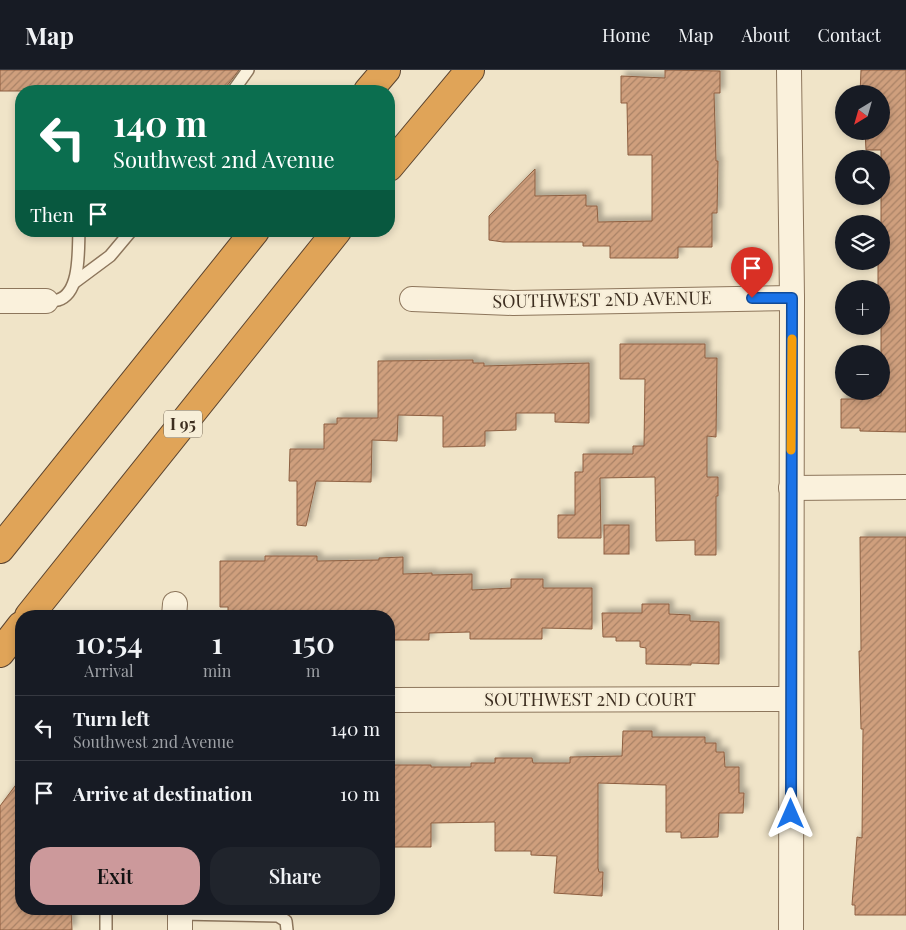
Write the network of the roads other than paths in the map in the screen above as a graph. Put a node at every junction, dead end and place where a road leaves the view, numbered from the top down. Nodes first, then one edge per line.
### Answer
1 (248, 70) edge
2 (386, 70) edge
3 (470, 70) edge
4 (789, 70) edge
5 (237, 85) edge
6 (373, 85) edge
7 (395, 160) edge
8 (79, 237) edge
9 (126, 237) edge
10 (250, 237) edge
11 (333, 237) edge
12 (75, 282) junction
13 (792, 298) junction
14 (412, 299) dead end
15 (0, 301) edge
16 (46, 301) joint
17 (906, 487) edge
18 (791, 488) junction
19 (0, 550) edge
20 (34, 610) edge
21 (15, 634) edge
22 (0, 653) edge
23 (791, 699) junction
24 (395, 700) edge
25 (106, 915) edge
26 (180, 918) edge
27 (106, 930) edge
28 (287, 930) edge
29 (791, 930) edge

1 - 5 lane
2 - 6 highway
3 - 7 highway
4 - 13 street
8 - 12 lane
9 - 12 lane
10 - 19 highway
11 - 20 highway, I 95
12 - 16 lane
13 - 14 street, SOUTHWEST 2ND AVENUE
13 - 18 street
15 - 16 street
17 - 18 street
18 - 23 street
21 - 22 highway
23 - 24 street, SOUTHWEST 2ND COURT
23 - 29 street
25 - 27 lane
26 - 28 lane

